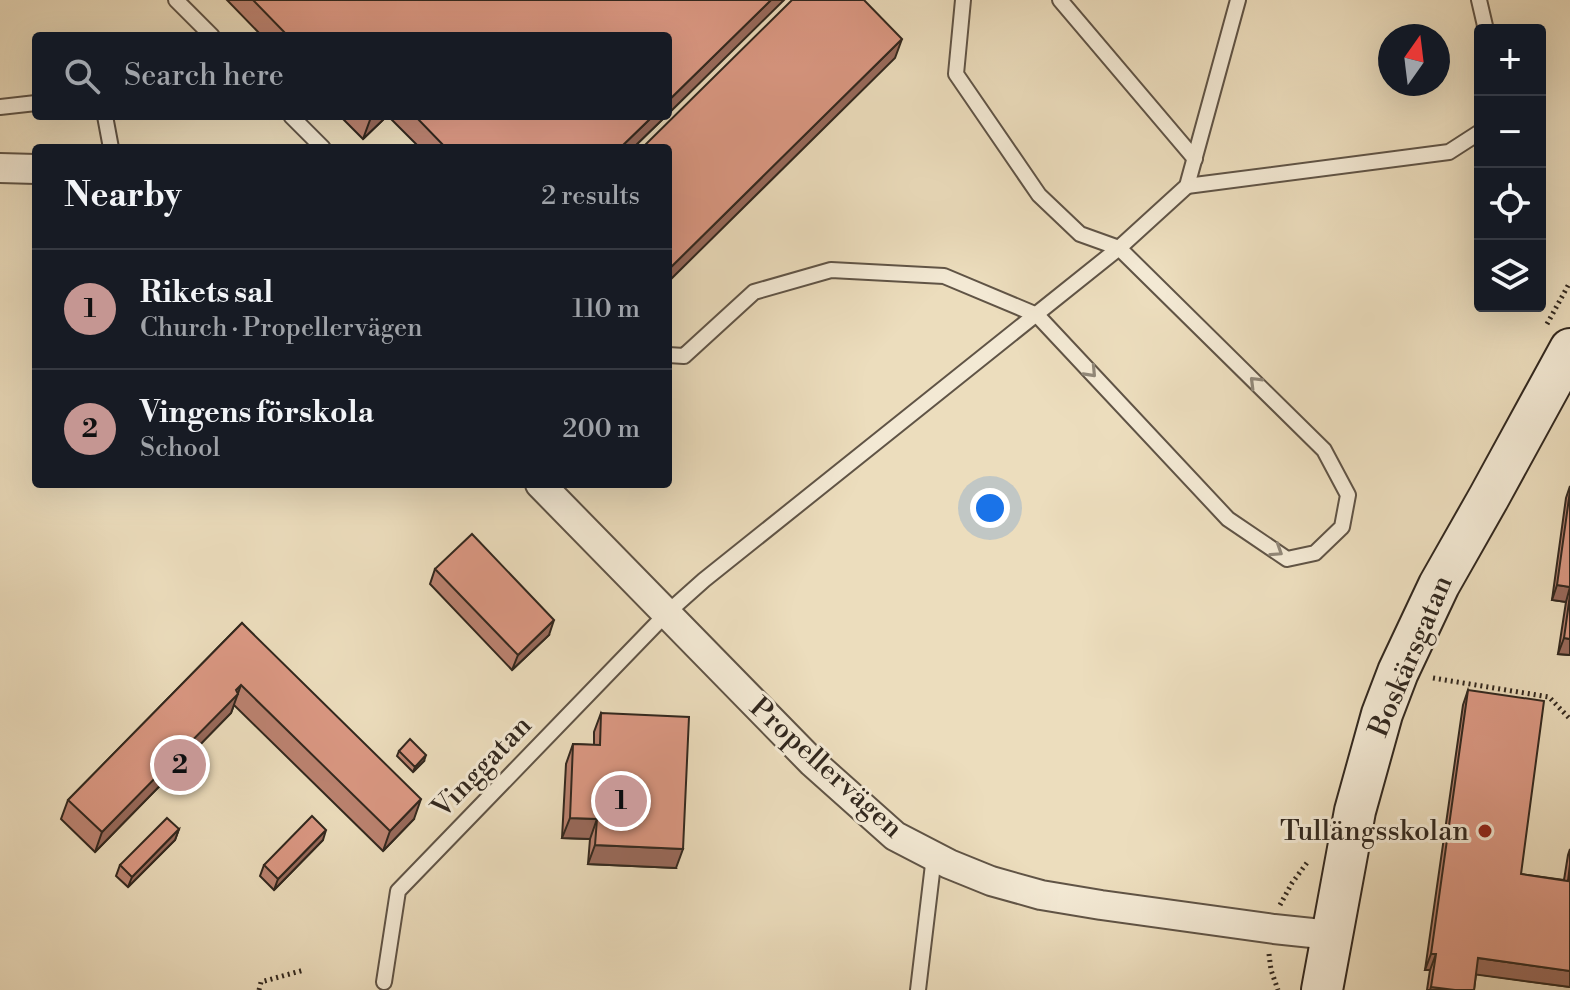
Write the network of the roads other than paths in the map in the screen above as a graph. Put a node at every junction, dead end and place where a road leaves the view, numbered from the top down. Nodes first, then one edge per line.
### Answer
1 (176, 0) edge
2 (963, 0) edge
3 (1060, 0) edge
4 (1238, 0) edge
5 (1479, 0) edge
6 (1485, 24) edge
7 (208, 32) edge
8 (32, 103) edge
9 (0, 107) edge
10 (106, 120) edge
11 (295, 120) edge
12 (1474, 136) edge
13 (110, 144) edge
14 (319, 144) edge
15 (1195, 159) junction
16 (0, 168) edge
17 (32, 169) edge
18 (1187, 186) junction
19 (1119, 248) junction
20 (1037, 315) junction
21 (1570, 349) edge
22 (672, 355) edge
23 (544, 488) edge
24 (667, 613) junction
25 (934, 856) junction
26 (1331, 935) junction
27 (384, 982) dead end
28 (918, 990) edge
29 (1322, 990) edge

1 - 7 lane
2 - 19 lane
3 - 15 lane
4 - 15 lane
5 - 6 lane
8 - 9 lane
10 - 13 lane
11 - 14 lane
12 - 18 lane
15 - 18 lane
16 - 17 street
18 - 19 lane, Vinggatan
19 - 20 lane, Vinggatan
20 -> 19 lane
20 - 22 lane
20 - 24 lane, Vinggatan
21 - 26 street, Boskärsgatan
23 - 24 street, Propellervägen
24 - 25 street, Propellervägen
24 - 27 lane, Vinggatan
25 - 26 street, Propellervägen
25 - 28 lane
26 - 29 street, Boskärsgatan

